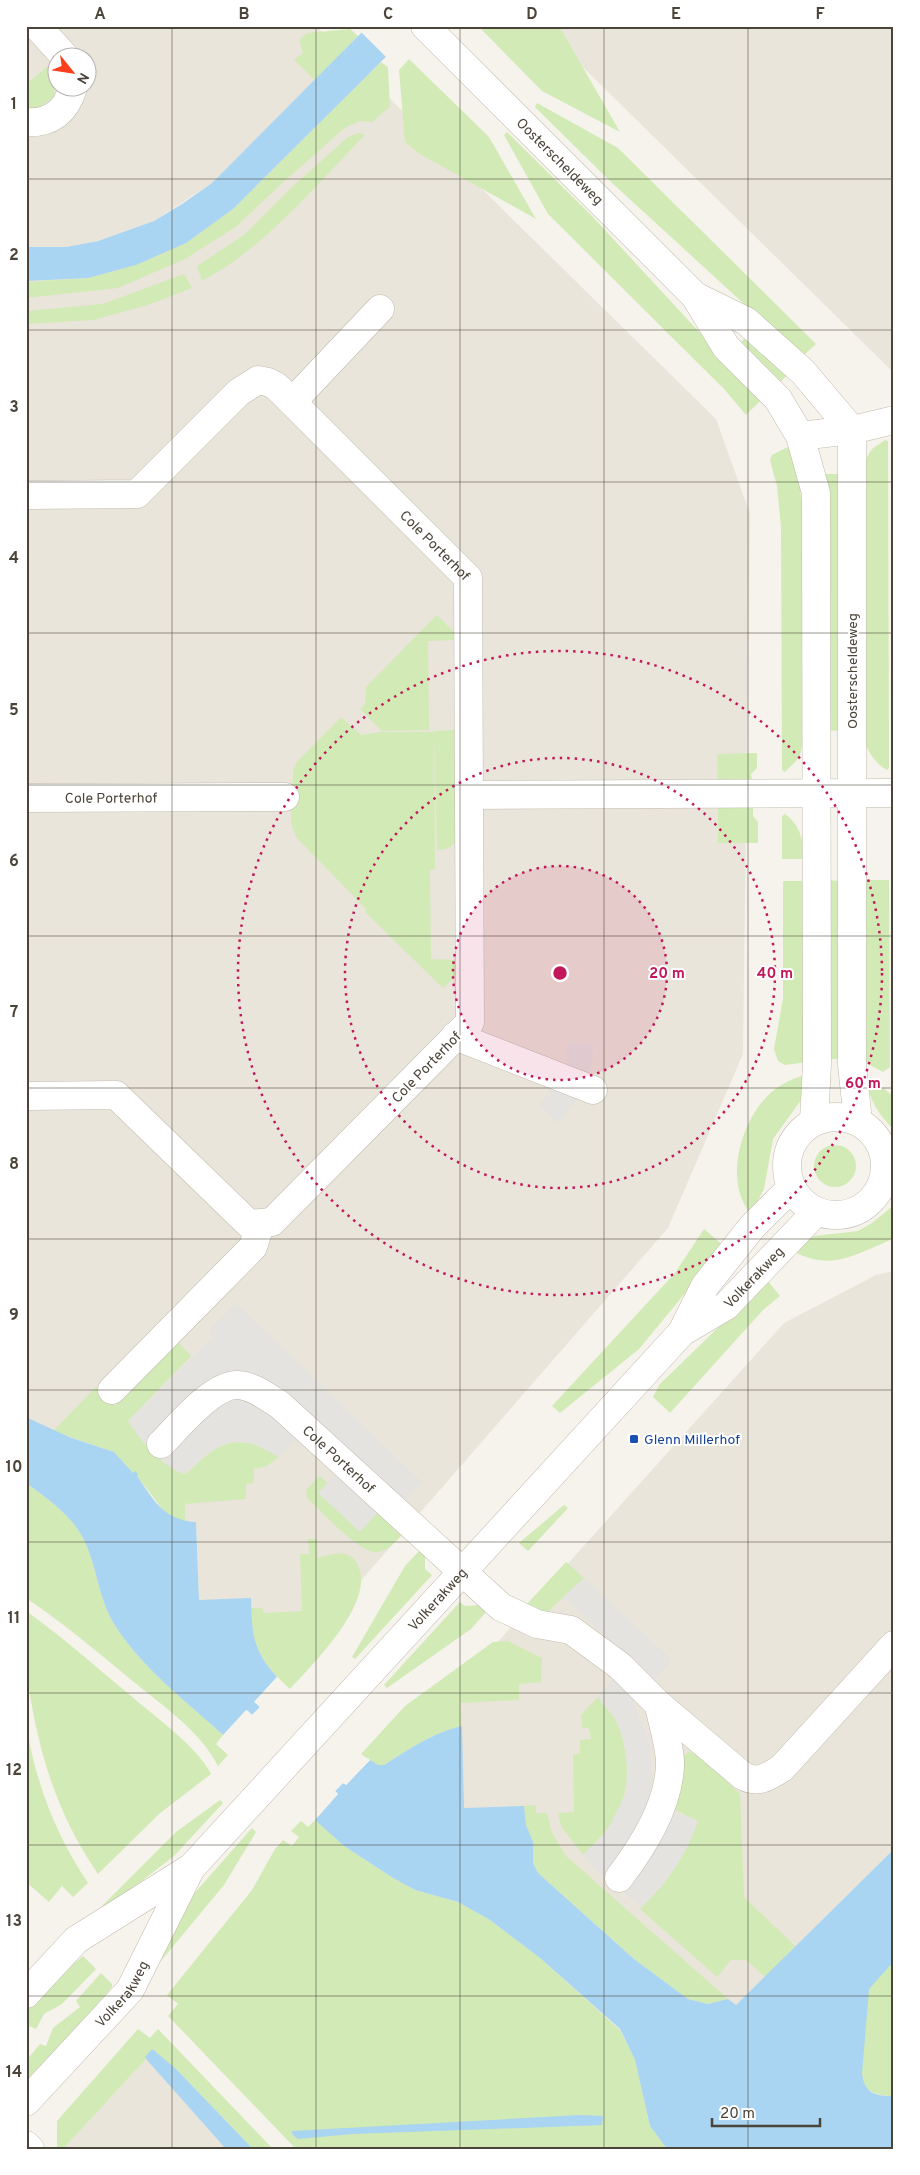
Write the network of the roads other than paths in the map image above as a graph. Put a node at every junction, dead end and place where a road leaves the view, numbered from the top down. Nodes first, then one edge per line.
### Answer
1 (37, 26) edge
2 (426, 26) edge
3 (57, 48) edge
4 (69, 98) edge
5 (26, 122) edge
6 (695, 296) junction
7 (380, 309) dead end
8 (292, 402) junction
9 (894, 420) edge
10 (852, 430) junction
11 (800, 436) junction
12 (26, 495) edge
13 (815, 792) junction
14 (852, 792) junction
15 (894, 793) edge
16 (470, 795) junction
17 (285, 797) dead end
18 (26, 798) edge
19 (455, 1036) junction
20 (593, 1090) dead end
21 (26, 1096) edge
22 (814, 1121) junction
23 (858, 1121) junction
24 (888, 1149) edge
25 (888, 1185) edge
26 (791, 1188) junction
27 (816, 1212) junction
28 (260, 1224) junction
29 (682, 1332) junction
30 (112, 1390) dead end
31 (161, 1444) dead end
32 (462, 1572) junction
33 (894, 1645) edge
34 (659, 1705) junction
35 (192, 1867) junction
36 (619, 1878) dead end
37 (26, 1994) edge
38 (26, 2102) edge
39 (26, 2145) edge
40 (30, 2149) edge

1 - 3 street
2 - 6 street, Oosterscheldeweg
4 - 5 street
6 - 10 street, Oosterscheldeweg
6 - 11 street, Oosterscheldeweg
7 - 8 street
8 - 12 street, Cole Porterhof
8 - 16 street, Cole Porterhof
9 - 10 street
10 - 11 street
10 - 14 street, Oosterscheldeweg
11 - 13 street, Oosterscheldeweg
13 - 14 street
13 - 16 street
13 - 22 street, Oosterscheldeweg
14 - 15 street
14 - 23 street, Oosterscheldeweg
16 - 19 street, Cole Porterhof
17 - 18 street, Cole Porterhof
19 - 20 street
19 - 28 street, Cole Porterhof
21 - 28 street
22 - 23 street
22 - 26 street
23 - 24 street
24 - 25 street
25 - 27 street
26 - 27 street
26 - 29 street, Volkerakweg
27 - 29 street, Volkerakweg
28 - 30 street
29 - 32 street, Volkerakweg
31 - 32 street, Cole Porterhof
32 - 34 street
32 - 35 street, Volkerakweg
33 - 34 street
34 - 36 street
35 - 37 street, Volkerakweg
35 - 38 street, Volkerakweg
39 - 40 street

